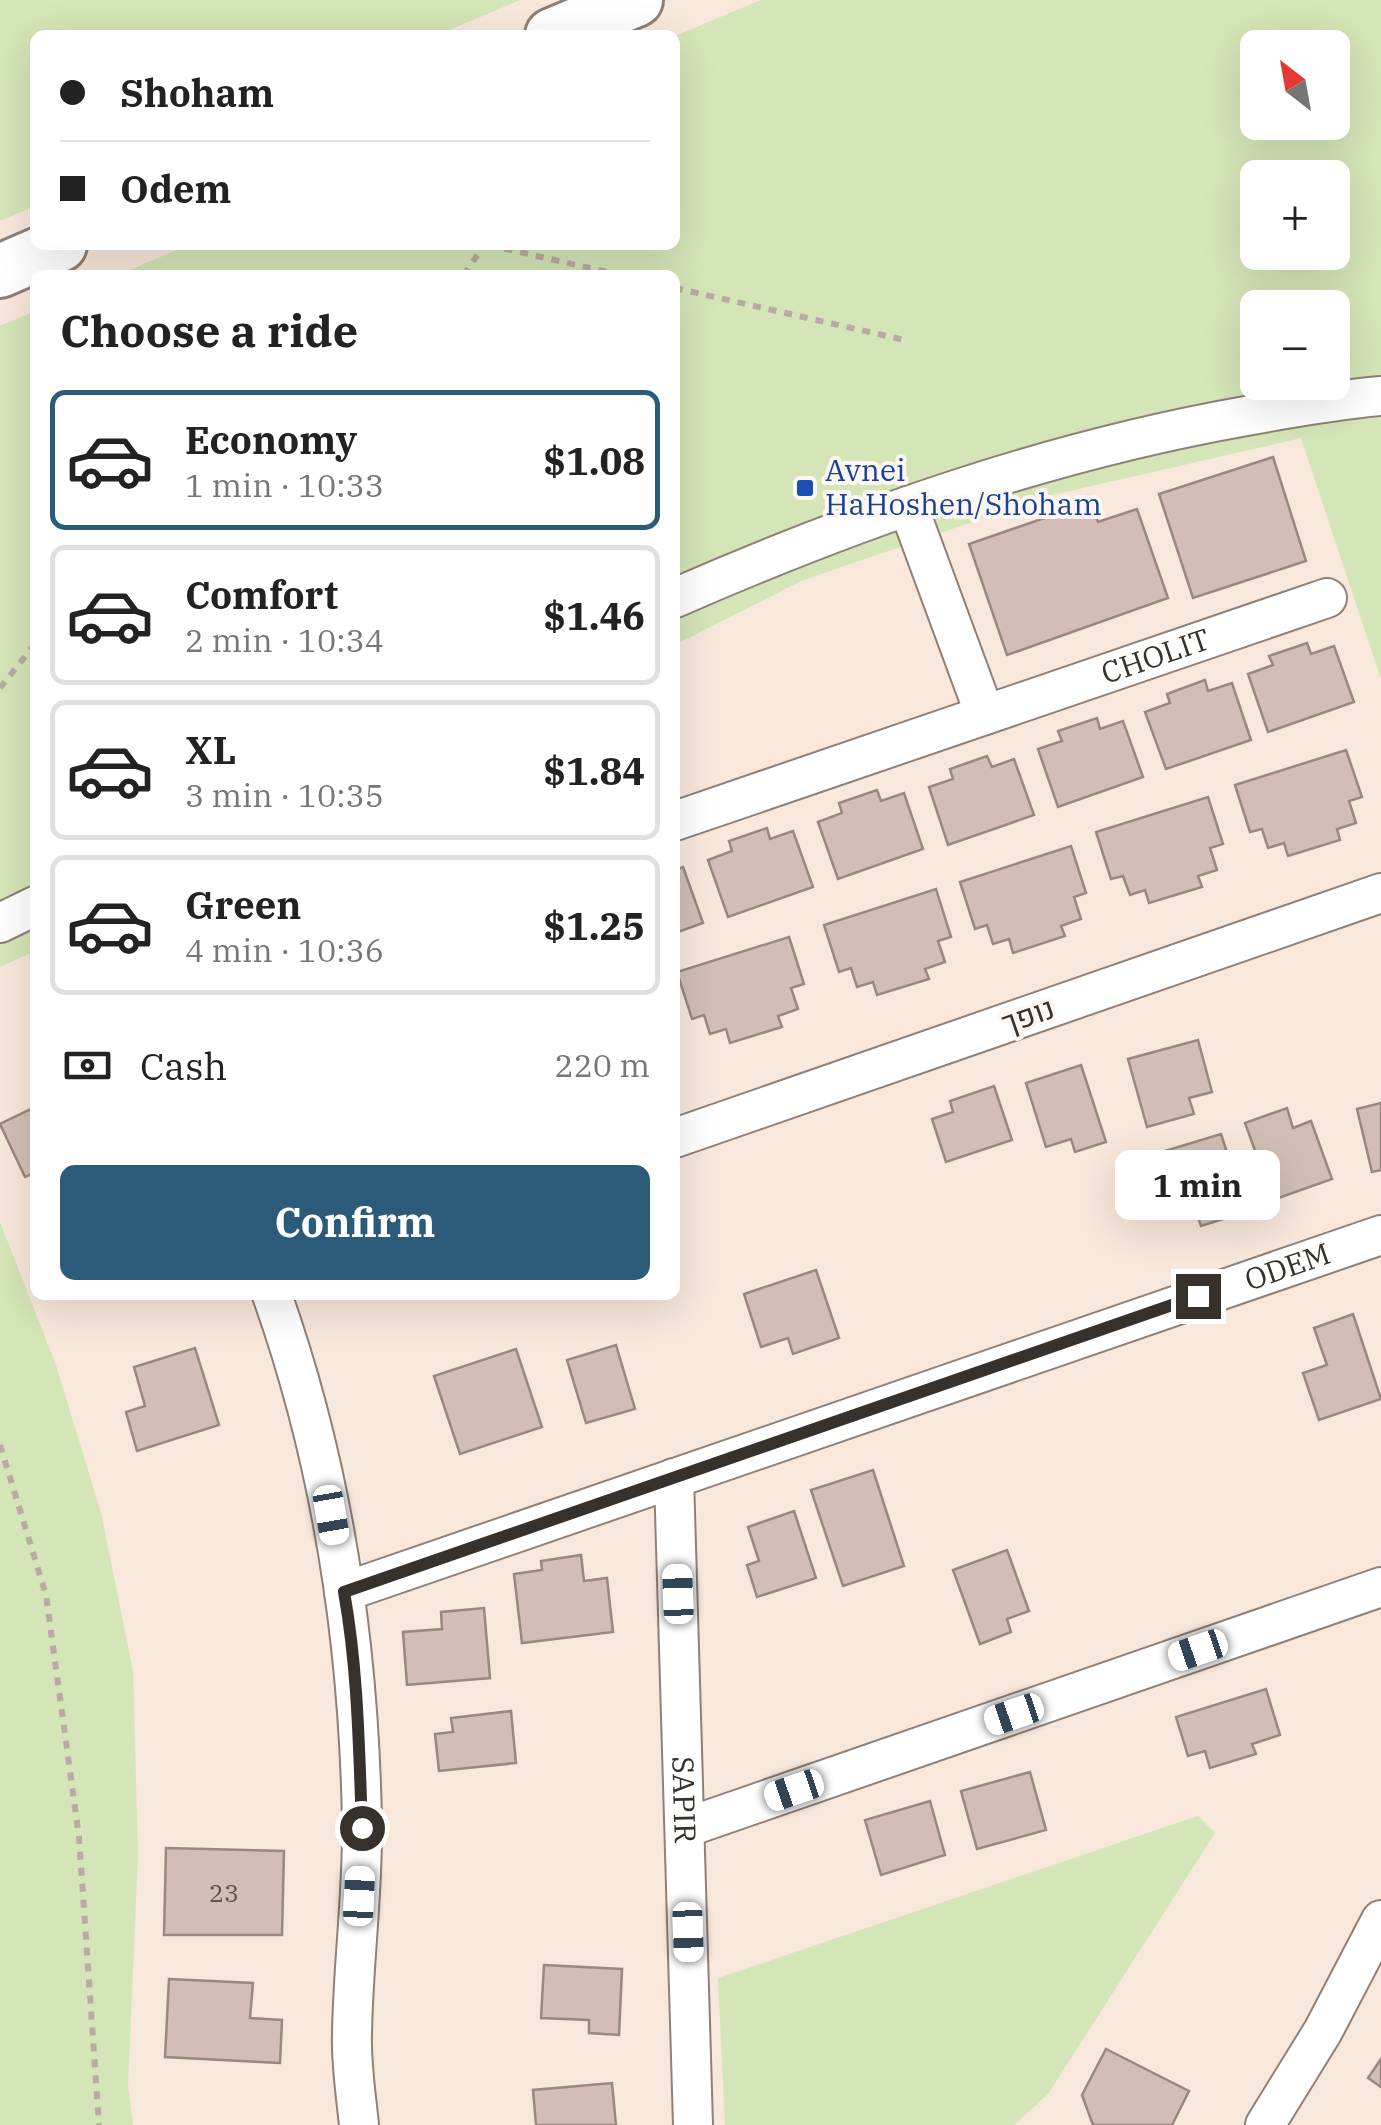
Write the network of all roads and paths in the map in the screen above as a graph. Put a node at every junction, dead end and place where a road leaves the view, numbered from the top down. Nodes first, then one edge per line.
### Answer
1 (636, 0) edge
2 (564, 30) edge
3 (48, 250) edge
4 (483, 250) edge
5 (509, 250) edge
6 (468, 270) edge
7 (598, 270) edge
8 (0, 271) edge
9 (680, 289) edge
10 (909, 342) dead end
11 (1381, 396) edge
12 (908, 506) junction
13 (680, 596) edge
14 (1326, 598) dead end
15 (30, 650) edge
16 (0, 688) edge
17 (984, 716) junction
18 (680, 819) edge
19 (1381, 893) edge
20 (30, 908) edge
21 (0, 922) edge
22 (680, 1136) edge
23 (1381, 1234) edge
24 (274, 1300) edge
25 (0, 1445) edge
26 (674, 1478) junction
27 (1381, 1587) edge
28 (344, 1592) junction
29 (685, 1828) junction
30 (1381, 1920) edge
31 (99, 2125) edge
32 (358, 2125) edge
33 (693, 2125) edge
34 (1265, 2125) edge

1 - 2 main road
3 - 8 main road
4 - 6 path
5 - 7 path
9 - 10 path
11 - 12 street
12 - 13 street
12 - 17 street
14 - 17 street, CHOLIT
15 - 16 path
17 - 18 street, CHOLIT
19 - 22 street, נופך
20 - 21 street
23 - 26 street, ODEM
24 - 28 street
25 - 31 path
26 - 28 street, ODEM
26 - 29 street, SAPIR
27 - 29 street
28 - 32 street
29 - 33 street, SAPIR
30 - 34 street

